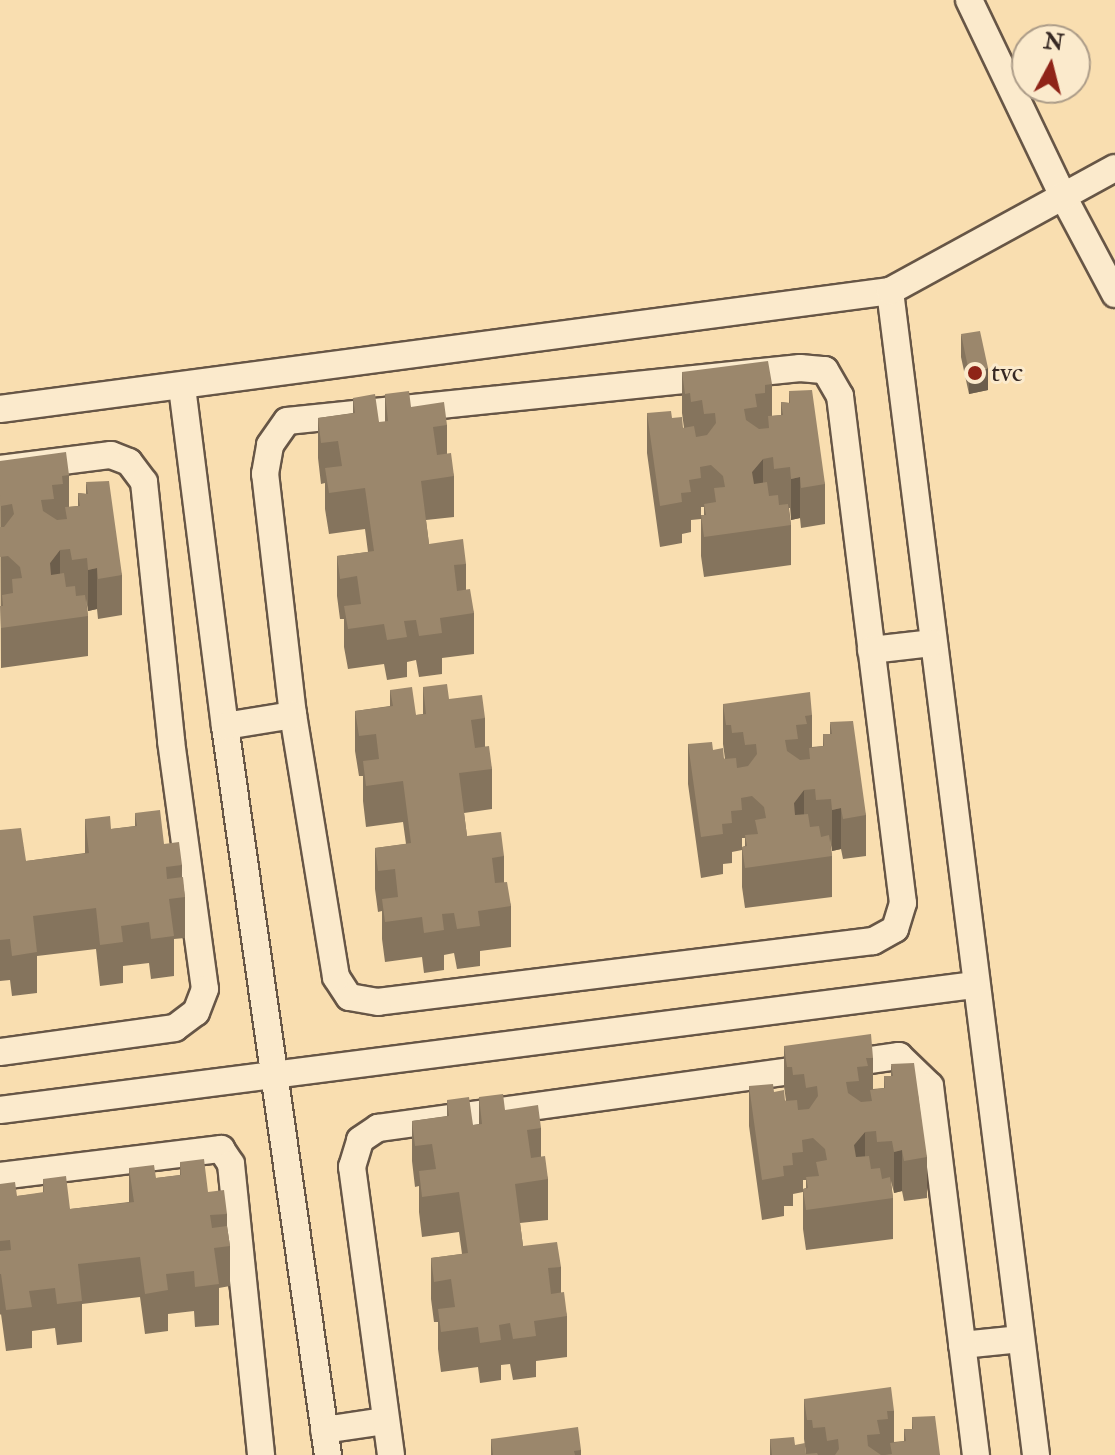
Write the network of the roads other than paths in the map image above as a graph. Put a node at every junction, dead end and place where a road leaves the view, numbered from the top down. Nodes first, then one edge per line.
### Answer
1 (969, 0) edge
2 (1115, 168) edge
3 (1063, 196) junction
4 (890, 291) junction
5 (1115, 294) edge
6 (182, 387) junction
7 (0, 409) edge
8 (0, 469) edge
9 (932, 643) junction
10 (871, 650) junction
11 (293, 715) junction
12 (225, 726) junction
13 (975, 985) junction
14 (0, 1052) edge
15 (273, 1074) junction
16 (0, 1110) edge
17 (0, 1176) edge
18 (1021, 1339) junction
19 (962, 1345) junction
20 (385, 1421) junction
21 (326, 1442) edge
22 (261, 1455) edge
23 (391, 1455) edge
24 (976, 1455) edge
25 (1036, 1455) edge

1 - 3 street
2 - 3 street
3 - 4 street
3 - 5 street
4 - 6 street
4 - 9 street
6 - 7 street
6 - 12 street
8 - 14 street
9 - 10 street
9 - 13 street
10 - 11 street
10 - 11 street
11 - 12 street
12 - 15 street
13 - 15 street
13 - 18 street
15 - 16 street
15 - 21 street
17 - 22 street
18 - 19 street
18 - 25 street
19 - 20 street
19 - 24 street
20 - 21 street
20 - 23 street

